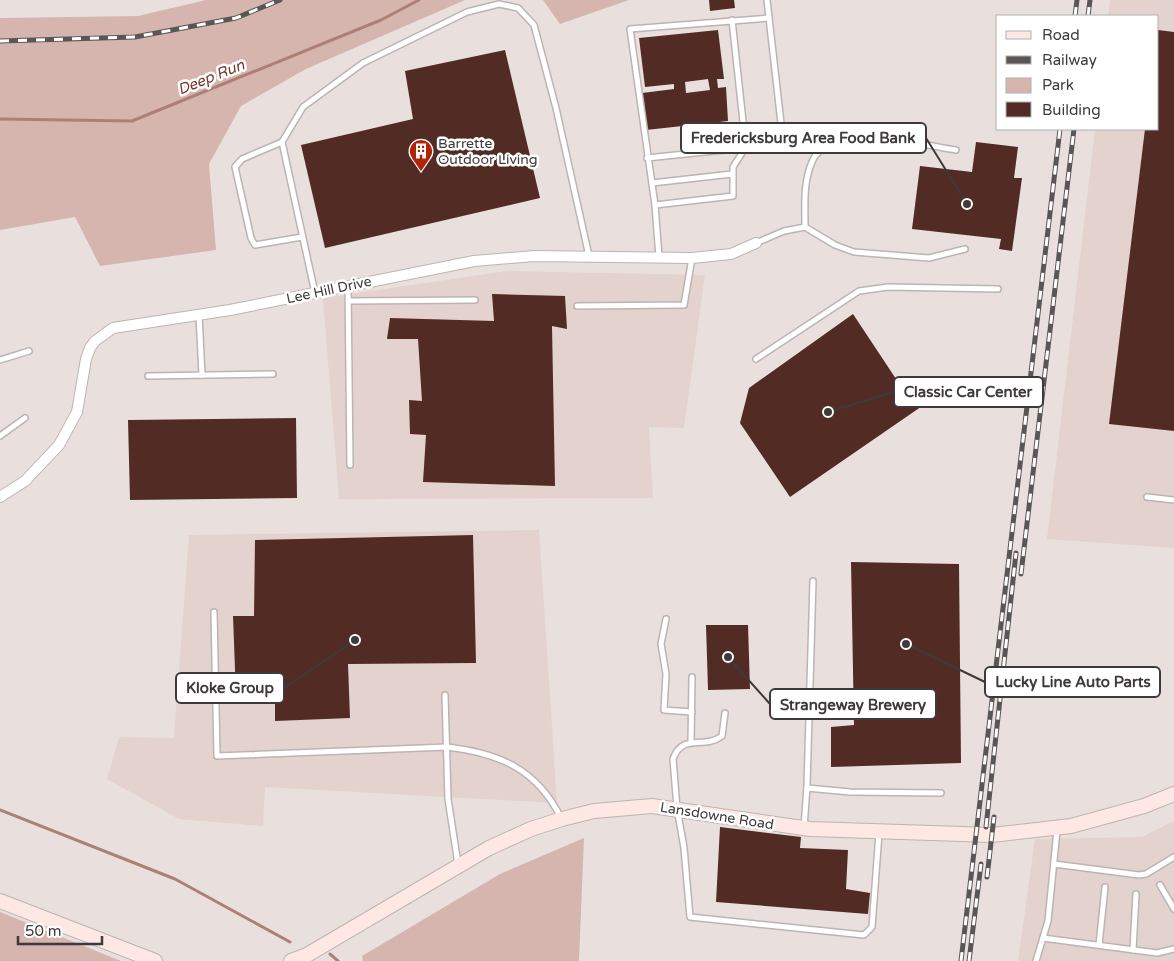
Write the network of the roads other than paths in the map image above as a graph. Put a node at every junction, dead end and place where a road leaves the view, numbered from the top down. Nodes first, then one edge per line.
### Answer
1 (768, 0) edge
2 (769, 18) junction
3 (732, 20) junction
4 (782, 132) dead end
5 (282, 142) junction
6 (743, 148) junction
7 (956, 150) dead end
8 (647, 158) junction
9 (732, 174) junction
10 (652, 183) junction
11 (655, 205) junction
12 (805, 227) junction
13 (302, 237) junction
14 (756, 243) joint
15 (965, 249) dead end
16 (589, 256) junction
17 (659, 257) junction
18 (692, 258) junction
19 (348, 286) junction
20 (998, 289) dead end
21 (315, 293) junction
22 (475, 300) dead end
23 (348, 302) junction
24 (577, 306) dead end
25 (199, 315) junction
26 (29, 351) dead end
27 (756, 359) dead end
28 (0, 360) edge
29 (273, 374) dead end
30 (202, 375) junction
31 (148, 376) dead end
32 (25, 418) dead end
33 (0, 436) edge
34 (350, 465) dead end
35 (0, 497) edge
36 (1148, 497) dead end
37 (1174, 500) edge
38 (813, 581) dead end
39 (214, 612) dead end
40 (666, 619) dead end
41 (692, 677) dead end
42 (445, 695) dead end
43 (692, 712) junction
44 (725, 713) dead end
45 (691, 742) junction
46 (447, 747) junction
47 (807, 788) junction
48 (941, 793) dead end
49 (1174, 794) edge
50 (677, 808) junction
51 (562, 818) junction
52 (804, 829) junction
53 (1057, 829) junction
54 (879, 831) junction
55 (1174, 857) edge
56 (1054, 864) junction
57 (458, 865) junction
58 (1160, 886) dead end
59 (1105, 887) dead end
60 (1136, 894) dead end
61 (0, 901) edge
62 (1174, 909) edge
63 (1043, 938) junction
64 (1099, 945) junction
65 (1174, 949) edge
66 (1133, 950) junction
67 (155, 961) edge
68 (291, 961) edge
69 (1036, 961) edge

1 - 2 lane
2 - 3 lane
2 - 4 lane
3 - 6 lane
3 - 8 lane
5 - 13 lane
5 - 13 lane
5 - 16 lane
6 - 8 lane
6 - 9 lane
7 - 12 lane
8 - 10 lane
9 - 10 lane
9 - 11 lane
10 - 11 lane
11 - 17 lane
12 - 14 lane
12 - 15 lane
13 - 21 lane
14 - 18 street, Lee Hill Drive
16 - 17 street, Lee Hill Drive
16 - 19 street, Lee Hill Drive
17 - 18 street, Lee Hill Drive
18 - 24 lane
19 - 21 street, Lee Hill Drive
19 - 23 lane
20 - 27 lane
21 - 25 street, Lee Hill Drive
22 - 23 lane
23 - 34 lane
25 - 30 lane
25 - 35 street, Lee Hill Drive
26 - 28 lane
29 - 30 lane
30 - 31 lane
32 - 33 lane
36 - 37 lane
38 - 47 lane
39 - 46 lane
40 - 43 lane
41 - 43 lane
42 - 46 lane
43 - 45 lane
44 - 45 lane
45 - 50 lane
46 - 51 lane
46 - 57 lane
47 - 48 lane
47 - 52 lane
49 - 53 main road, Lansdowne Road
50 - 51 main road, Lansdowne Road
50 - 52 main road, Lansdowne Road
50 - 54 lane
51 - 57 main road, Lansdowne Road
52 - 54 main road, Lansdowne Road
53 - 54 main road, Lansdowne Road
53 - 56 lane
55 - 56 lane
56 - 63 lane
57 - 68 main road, Lansdowne Road
58 - 62 lane
59 - 64 lane
60 - 66 lane
61 - 67 main road
63 - 64 lane
63 - 69 lane
64 - 66 lane
65 - 66 lane

